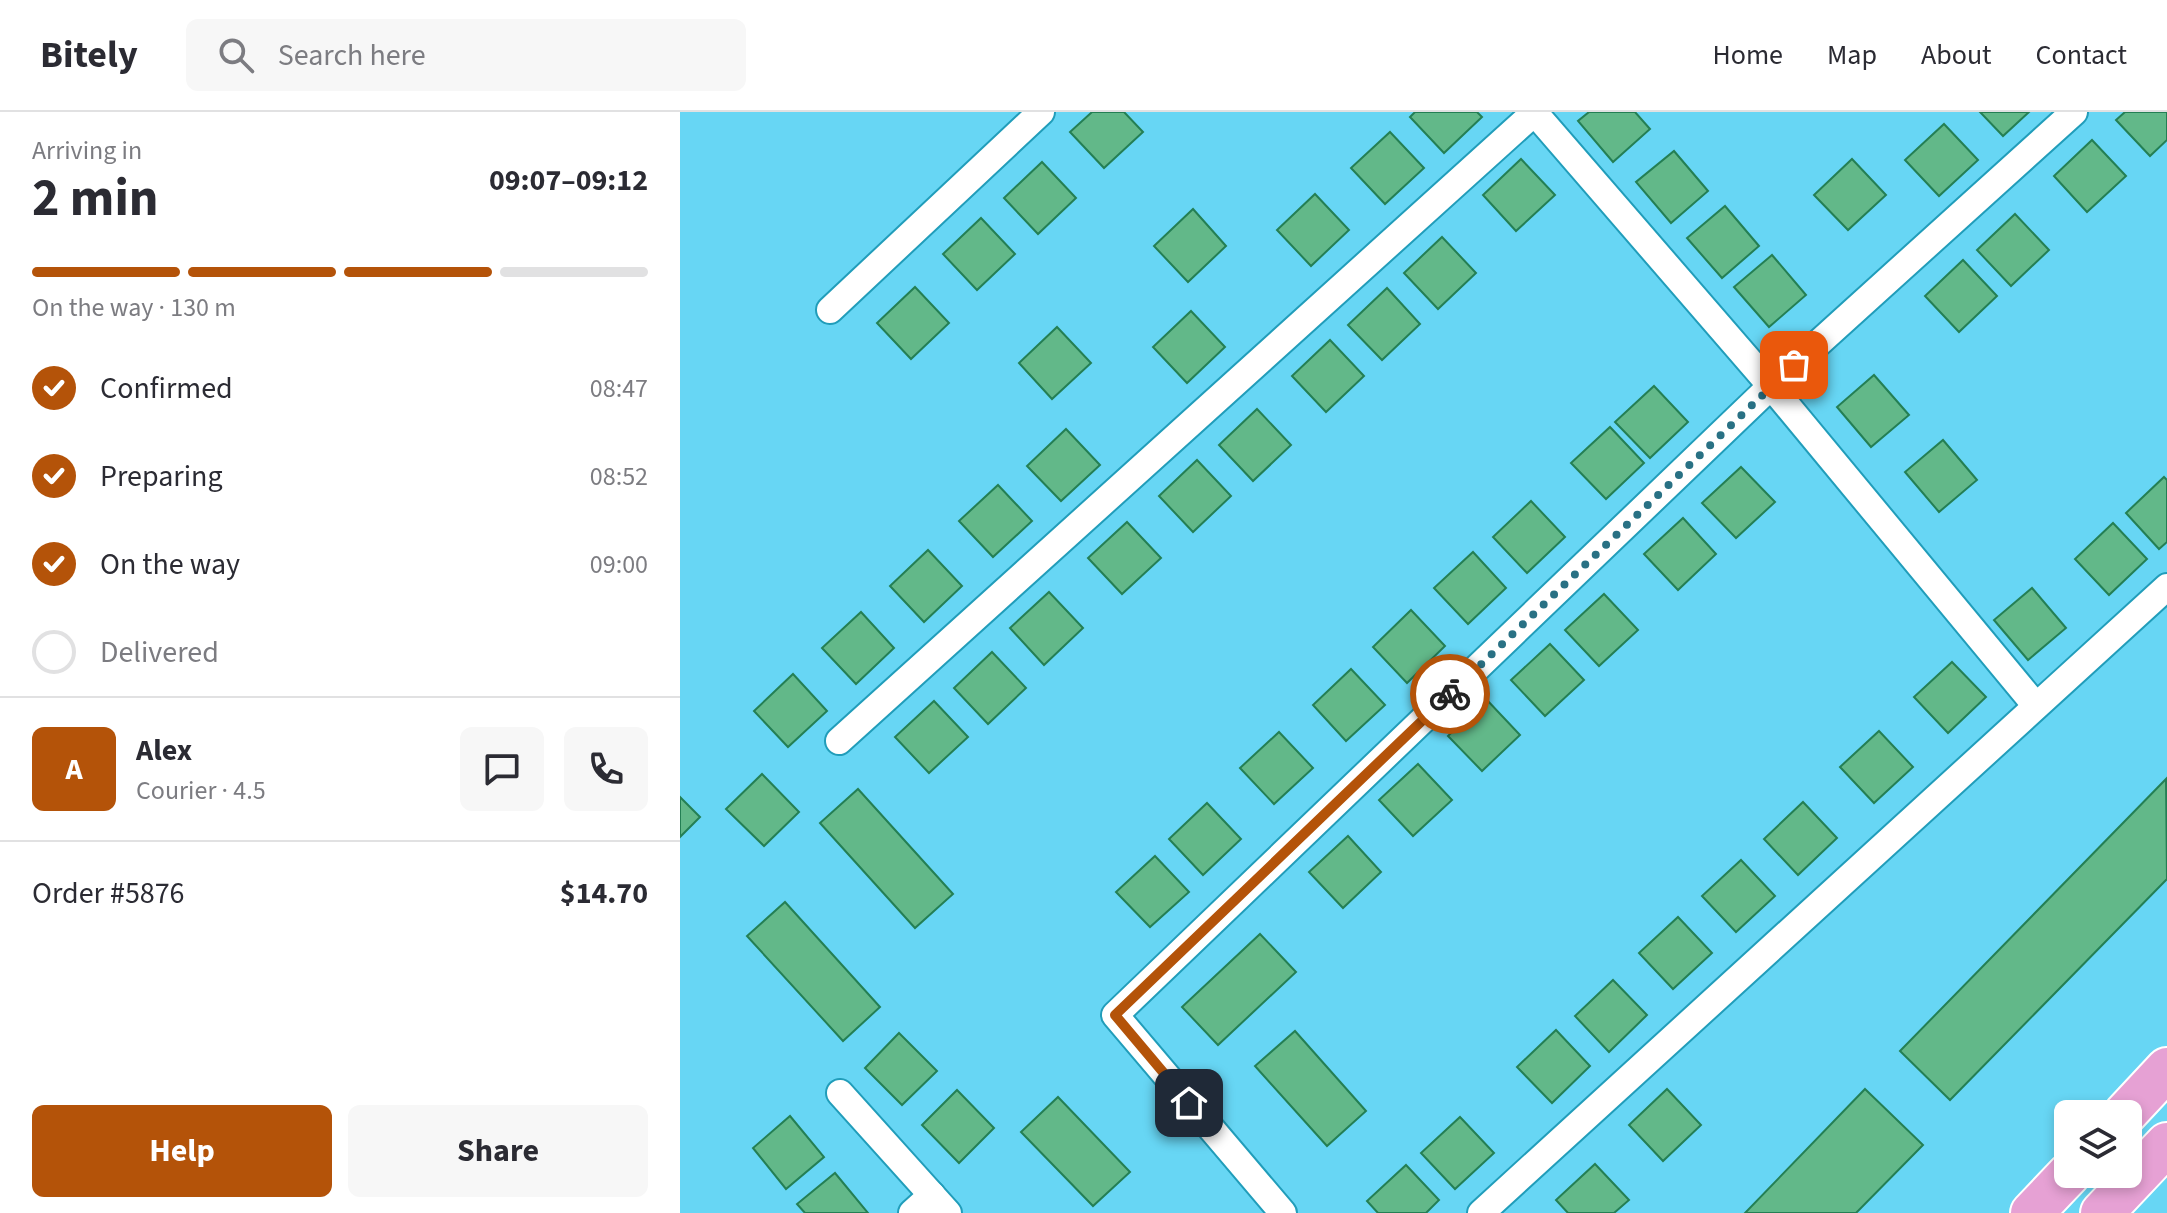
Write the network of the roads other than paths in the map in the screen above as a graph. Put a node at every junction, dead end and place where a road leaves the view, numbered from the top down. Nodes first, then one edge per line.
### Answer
1 (1041, 112) edge
2 (1534, 112) edge
3 (2074, 112) edge
4 (830, 310) dead end
5 (1771, 386) junction
6 (2167, 587) edge
7 (2036, 706) junction
8 (839, 741) dead end
9 (2167, 1069) edge
10 (840, 1093) dead end
11 (2138, 1100) edge
12 (2167, 1144) edge
13 (2056, 1188) edge
14 (940, 1204) edge
15 (912, 1213) edge
16 (1283, 1213) edge
17 (1481, 1213) edge
18 (2032, 1213) edge
19 (2102, 1213) edge

1 - 4 street
2 - 5 street
2 - 8 street
3 - 5 street
5 - 7 street
5 - 16 street
6 - 7 street
7 - 17 street
9 - 11 main road
10 - 14 street
12 - 19 main road
13 - 18 main road
14 - 15 street

